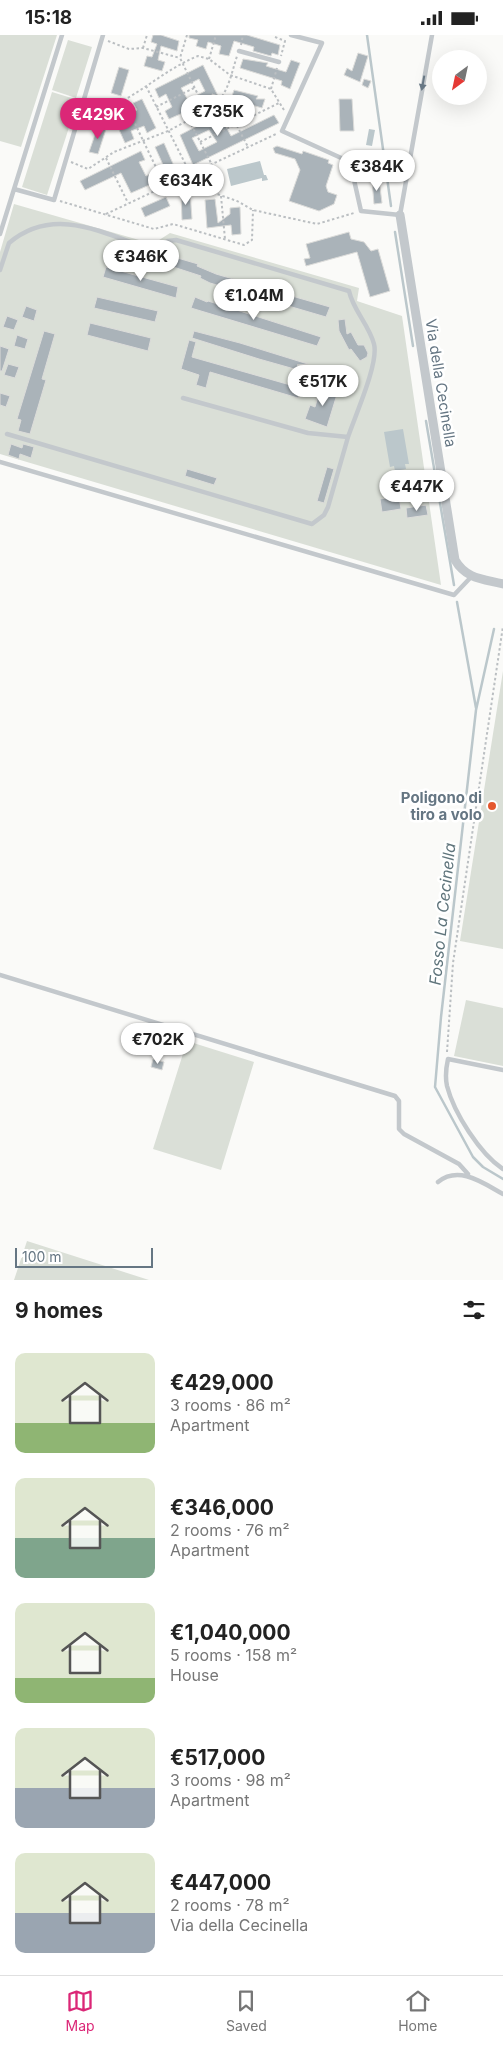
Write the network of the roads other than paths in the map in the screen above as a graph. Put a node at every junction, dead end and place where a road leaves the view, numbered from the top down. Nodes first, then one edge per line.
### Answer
1 (62, 35) edge
2 (292, 35) edge
3 (432, 35) edge
4 (103, 37) edge
5 (239, 51) road end
6 (279, 62) dead end
7 (14, 189) junction
8 (400, 215) junction
9 (0, 234) edge
10 (0, 270) edge
11 (183, 398) dead end
12 (6, 434) dead end
13 (348, 437) junction
14 (0, 462) edge
15 (472, 576) junction
16 (503, 584) edge
17 (0, 975) edge
18 (503, 1070) edge
19 (503, 1169) edge
20 (468, 1174) junction
21 (438, 1182) dead end
22 (503, 1194) edge

1 - 7 lane
2 - 8 lane
3 -> 8 lane
4 - 7 lane
5 - 6 lane
7 - 9 lane
8 - 15 street, Via della Cecinella
10 - 13 lane
11 - 13 lane
12 - 13 lane
14 - 15 lane
15 - 16 street
17 - 20 lane
18 - 19 lane
20 - 21 lane
20 - 22 lane

